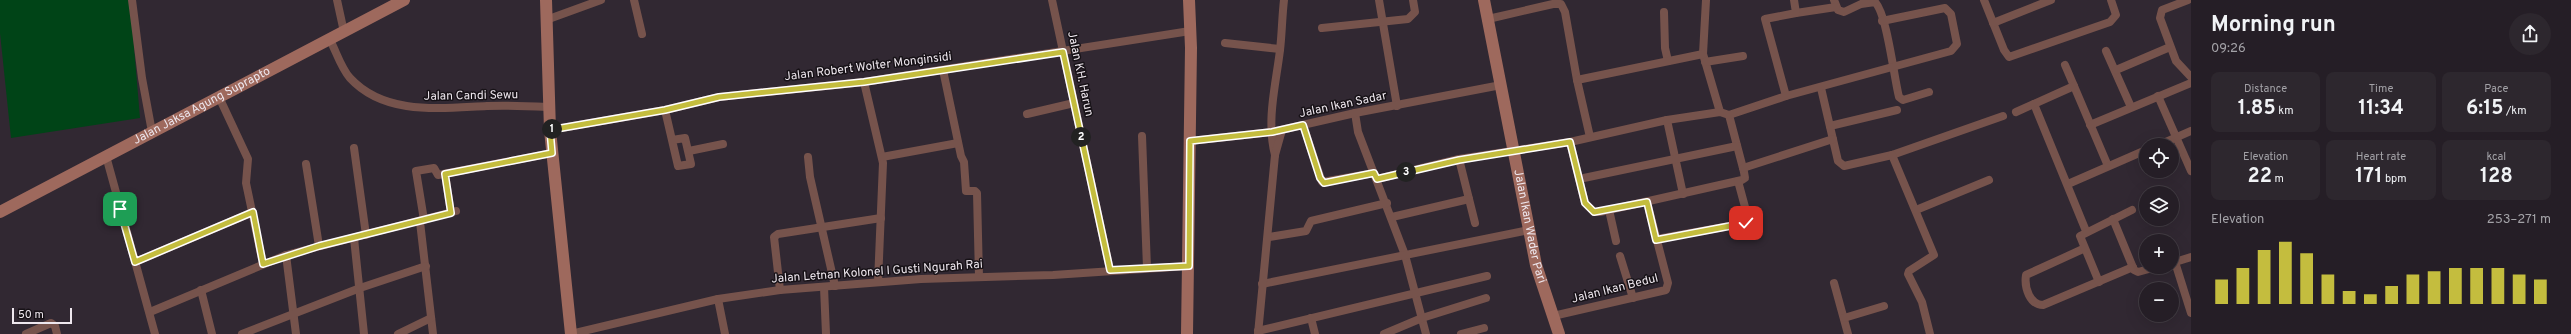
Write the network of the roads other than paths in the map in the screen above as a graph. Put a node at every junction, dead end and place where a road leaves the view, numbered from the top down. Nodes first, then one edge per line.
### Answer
1 (132, 0) edge
2 (337, 0) edge
3 (404, 0) edge
4 (546, 0) edge
5 (601, 0) edge
6 (634, 0) edge
7 (1052, 0) edge
8 (1189, 0) edge
9 (1284, 0) edge
10 (1379, 0) edge
11 (1413, 0) edge
12 (1484, 0) edge
13 (1706, 0) edge
14 (1794, 0) edge
15 (1984, 0) edge
16 (2051, 0) edge
17 (2111, 0) edge
18 (2188, 0) edge
19 (1835, 3) edge
20 (1664, 12) dead end
21 (1796, 13) junction
22 (1488, 19) junction
23 (546, 20) junction
24 (1882, 21) junction
25 (1382, 23) junction
26 (1993, 23) junction
27 (1322, 28) dead end
28 (1190, 31) junction
29 (344, 32) junction
30 (642, 34) dead end
31 (330, 40) junction
32 (1225, 43) dead end
33 (2170, 47) junction
34 (1280, 49) junction
35 (2106, 50) dead end
36 (1063, 52) junction
37 (1743, 56) dead end
38 (1704, 58) junction
39 (1668, 61) junction
40 (2065, 66) dead end
41 (1893, 67) junction
42 (943, 70) junction
43 (2116, 70) junction
44 (2191, 77) edge
45 (1576, 80) junction
46 (864, 82) junction
47 (2191, 83) edge
48 (1501, 85) junction
49 (2074, 86) junction
50 (1821, 88) junction
51 (1929, 92) dead end
52 (1786, 96) junction
53 (2158, 96) junction
54 (220, 97) junction
55 (1074, 103) junction
56 (2034, 104) junction
57 (1396, 106) junction
58 (548, 107) junction
59 (2131, 107) junction
60 (665, 110) junction
61 (1896, 110) dead end
62 (1720, 112) junction
63 (2016, 112) dead end
64 (1355, 113) junction
65 (1027, 114) dead end
66 (1728, 115) junction
67 (2003, 116) dead end
68 (1667, 120) junction
69 (1303, 125) junction
70 (2090, 125) junction
71 (1830, 126) junction
72 (550, 130) junction
73 (1282, 130) junction
74 (2191, 131) edge
75 (152, 132) junction
76 (1272, 132) junction
77 (1142, 136) dead end
78 (1590, 137) junction
79 (2177, 138) joint
80 (1833, 139) junction
81 (672, 140) junction
82 (1190, 141) junction
83 (1570, 142) junction
84 (958, 143) junction
85 (2179, 143) edge
86 (723, 144) dead end
87 (1737, 146) junction
88 (354, 148) dead end
89 (689, 151) junction
90 (1514, 151) junction
91 (552, 153) junction
92 (2139, 153) edge
93 (1276, 155) junction
94 (1892, 155) junction
95 (106, 156) junction
96 (808, 157) dead end
97 (882, 157) junction
98 (1676, 159) junction
99 (1459, 160) junction
100 (306, 164) dead end
101 (2108, 166) junction
102 (1743, 168) junction
103 (2191, 171) edge
104 (445, 174) junction
105 (1376, 176) junction
106 (1579, 179) junction
107 (1989, 180) dead end
108 (1738, 181) junction
109 (2068, 184) junction
110 (1684, 194) junction
111 (1468, 199) junction
112 (1647, 202) junction
113 (1387, 203) junction
114 (1609, 210) junction
115 (1916, 210) junction
116 (2132, 210) dead end
117 (0, 212) edge
118 (253, 212) junction
119 (1392, 217) junction
120 (881, 218) junction
121 (2113, 219) junction
122 (422, 221) junction
123 (1475, 223) dead end
124 (821, 226) junction
125 (1529, 230) junction
126 (2086, 231) junction
127 (366, 235) junction
128 (1269, 237) junction
129 (354, 238) junction
130 (1656, 240) junction
131 (1616, 241) dead end
132 (319, 246) junction
133 (2084, 249) junction
134 (286, 255) junction
135 (1405, 255) junction
136 (1620, 256) dead end
137 (2191, 257) edge
138 (2179, 261) edge
139 (135, 262) junction
140 (263, 264) junction
141 (426, 266) junction
142 (1189, 266) junction
143 (2133, 267) junction
144 (1147, 268) junction
145 (1110, 270) junction
146 (2139, 272) edge
147 (2178, 274) edge
148 (1487, 276) dead end
149 (979, 277) junction
150 (878, 282) junction
151 (2099, 282) junction
152 (1834, 283) dead end
153 (1262, 284) junction
154 (835, 286) junction
155 (824, 287) junction
156 (360, 288) junction
157 (201, 290) junction
158 (780, 290) junction
159 (1415, 292) junction
160 (1486, 298) dead end
161 (1633, 298) junction
162 (718, 299) junction
163 (2189, 299) edge
164 (1884, 306) dead end
165 (150, 312) junction
166 (294, 313) junction
167 (2191, 313) edge
168 (1554, 316) junction
169 (431, 318) junction
170 (1311, 318) junction
171 (1422, 318) junction
172 (1844, 318) junction
173 (1484, 328) dead end
174 (1258, 332) edge
175 (26, 334) edge
176 (57, 334) edge
177 (155, 334) edge
178 (212, 334) edge
179 (242, 334) edge
180 (296, 334) edge
181 (364, 334) edge
182 (398, 334) edge
183 (433, 334) edge
184 (571, 334) edge
185 (725, 334) edge
186 (826, 334) edge
187 (1187, 334) edge
188 (1315, 334) edge
189 (1384, 334) edge
190 (1426, 334) edge
191 (1461, 334) edge
192 (1559, 334) edge
193 (1848, 334) edge
194 (1930, 334) edge

1 - 75 street
2 - 29 street
3 - 29 main road, Jalan Jaksa Agung Suprapto
4 - 23 main road
5 - 23 street
6 - 30 street
7 - 36 street, Jalan KH. Harun
8 - 28 main road
9 - 34 street
10 - 25 street
11 - 25 street
12 - 22 main road, Jalan Ikan Wader Pari
13 - 38 street
14 - 21 street
15 - 26 street
16 - 26 street
17 - 26 street
18 - 33 street
19 - 21 street
19 - 24 street
20 - 39 street
21 - 52 street
22 - 45 street
22 - 48 main road, Jalan Ikan Wader Pari
23 - 58 main road
24 - 41 street
24 - 41 street
25 - 27 street
25 - 57 street
28 - 36 street, Jalan Robert Wolter Monginsidi
28 - 82 main road
29 - 31 main road, Jalan Jaksa Agung Suprapto
31 - 54 main road, Jalan Jaksa Agung Suprapto
31 - 58 street, Jalan Candi Sewu
32 - 34 street
33 - 43 street
33 - 44 street
34 - 76 street
35 - 43 street
36 - 42 street, Jalan Robert Wolter Monginsidi
36 - 55 street, Jalan KH. Harun
37 - 38 street
38 - 39 street
38 - 62 street
39 - 45 street
40 - 49 street
41 - 50 street
41 - 51 street
42 - 46 street, Jalan Robert Wolter Monginsidi
42 - 84 street
43 - 59 street
45 - 78 street
46 - 60 street, Jalan Robert Wolter Monginsidi
46 - 97 street
47 - 53 street
48 - 57 street, Jalan Ikan Sadar
48 - 90 main road, Jalan Ikan Wader Pari
49 - 56 street
49 - 70 street
50 - 52 street
50 - 71 street
52 - 66 street
53 - 59 street
53 - 79 street
54 - 75 main road, Jalan Jaksa Agung Suprapto
54 - 118 street
55 - 65 street
55 - 145 street, Jalan KH. Harun
56 - 63 street
56 - 109 street
57 - 64 street, Jalan Ikan Sadar
58 - 72 main road
59 - 70 street
60 - 72 street, Jalan Robert Wolter Monginsidi
60 - 81 street
61 - 71 street
62 - 66 street
62 - 68 street
64 - 69 street, Jalan Ikan Sadar
64 - 105 street
66 - 87 street
67 - 94 street
68 - 78 street
68 - 98 street
69 - 73 street, Jalan Ikan Sadar
69 - 105 street
70 - 101 street
71 - 80 street
72 - 91 main road
73 - 76 street, Jalan Ikan Sadar
73 - 93 street
74 - 79 street
75 - 95 main road, Jalan Jaksa Agung Suprapto
76 - 82 street, Jalan Ikan Sadar
76 - 93 street
77 - 144 street
78 - 83 street
80 - 94 street
80 - 102 street
81 - 89 street
81 - 89 street
82 - 142 main road
83 - 90 street
83 - 106 street
84 - 97 street
84 - 149 street
85 - 103 street
86 - 89 street
87 - 98 street
87 - 102 street
88 - 127 street
90 - 99 street
90 - 125 main road, Jalan Ikan Wader Pari
91 - 104 street
91 - 184 main road
92 - 101 street
93 - 128 street
94 - 115 street
95 - 117 main road, Jalan Jaksa Agung Suprapto
95 - 139 street
96 - 124 street
97 - 120 street
98 - 106 street
98 - 110 street
99 - 105 street
99 - 111 street
100 - 132 street
101 - 109 street
102 - 108 street
104 - 122 street
104 - 122 street
105 - 113 street
106 - 114 street
107 - 115 street
108 - 110 street
108 - 130 street
109 - 126 street
110 - 112 street
111 - 119 street
111 - 123 street
112 - 114 street
112 - 130 street, Jalan Ikan Bedul
113 - 119 street
113 - 128 street
114 - 131 street
115 - 194 street
116 - 121 street
118 - 139 street
118 - 140 street
119 - 135 street
120 - 124 street
120 - 150 street
121 - 126 street
121 - 143 street
122 - 127 street
122 - 141 street
124 - 154 street
124 - 158 street
125 - 135 street
125 - 168 main road, Jalan Ikan Wader Pari
126 - 133 street
127 - 129 street
128 - 153 street
129 - 132 street
129 - 156 street
130 - 161 street, Jalan Ikan Bedul
132 - 134 street
133 - 151 street
133 - 151 street
134 - 140 street
134 - 166 street
135 - 153 street
135 - 159 street
136 - 161 street
137 - 138 street
139 - 165 street
140 - 157 street
141 - 156 street
141 - 169 street
142 - 144 street, Jalan Letnan Kolonel I Gusti Ngurah Rai
142 - 187 main road
143 - 146 street
143 - 151 street
144 - 145 street, Jalan Letnan Kolonel I Gusti Ngurah Rai
145 - 149 street, Jalan Letnan Kolonel I Gusti Ngurah Rai
147 - 163 street
148 - 159 street
149 - 150 street, Jalan Letnan Kolonel I Gusti Ngurah Rai
150 - 154 street, Jalan Letnan Kolonel I Gusti Ngurah Rai
152 - 172 street
153 - 174 street
154 - 155 street, Jalan Letnan Kolonel I Gusti Ngurah Rai
155 - 158 street, Jalan Letnan Kolonel I Gusti Ngurah Rai
155 - 186 street
156 - 166 street
156 - 181 street
157 - 165 street
157 - 178 street
158 - 162 street, Jalan Letnan Kolonel I Gusti Ngurah Rai
159 - 170 street
159 - 171 street
160 - 171 street
161 - 168 street, Jalan Ikan Bedul
162 - 184 street, Jalan Letnan Kolonel I Gusti Ngurah Rai
162 - 185 street
163 - 167 street
164 - 172 street
165 - 177 street
166 - 179 street
166 - 180 street
168 - 192 main road, Jalan Ikan Wader Pari
169 - 182 street
169 - 183 street
170 - 174 street
170 - 188 street
171 - 189 street
171 - 190 street
172 - 193 street
173 - 191 street
175 - 176 street

